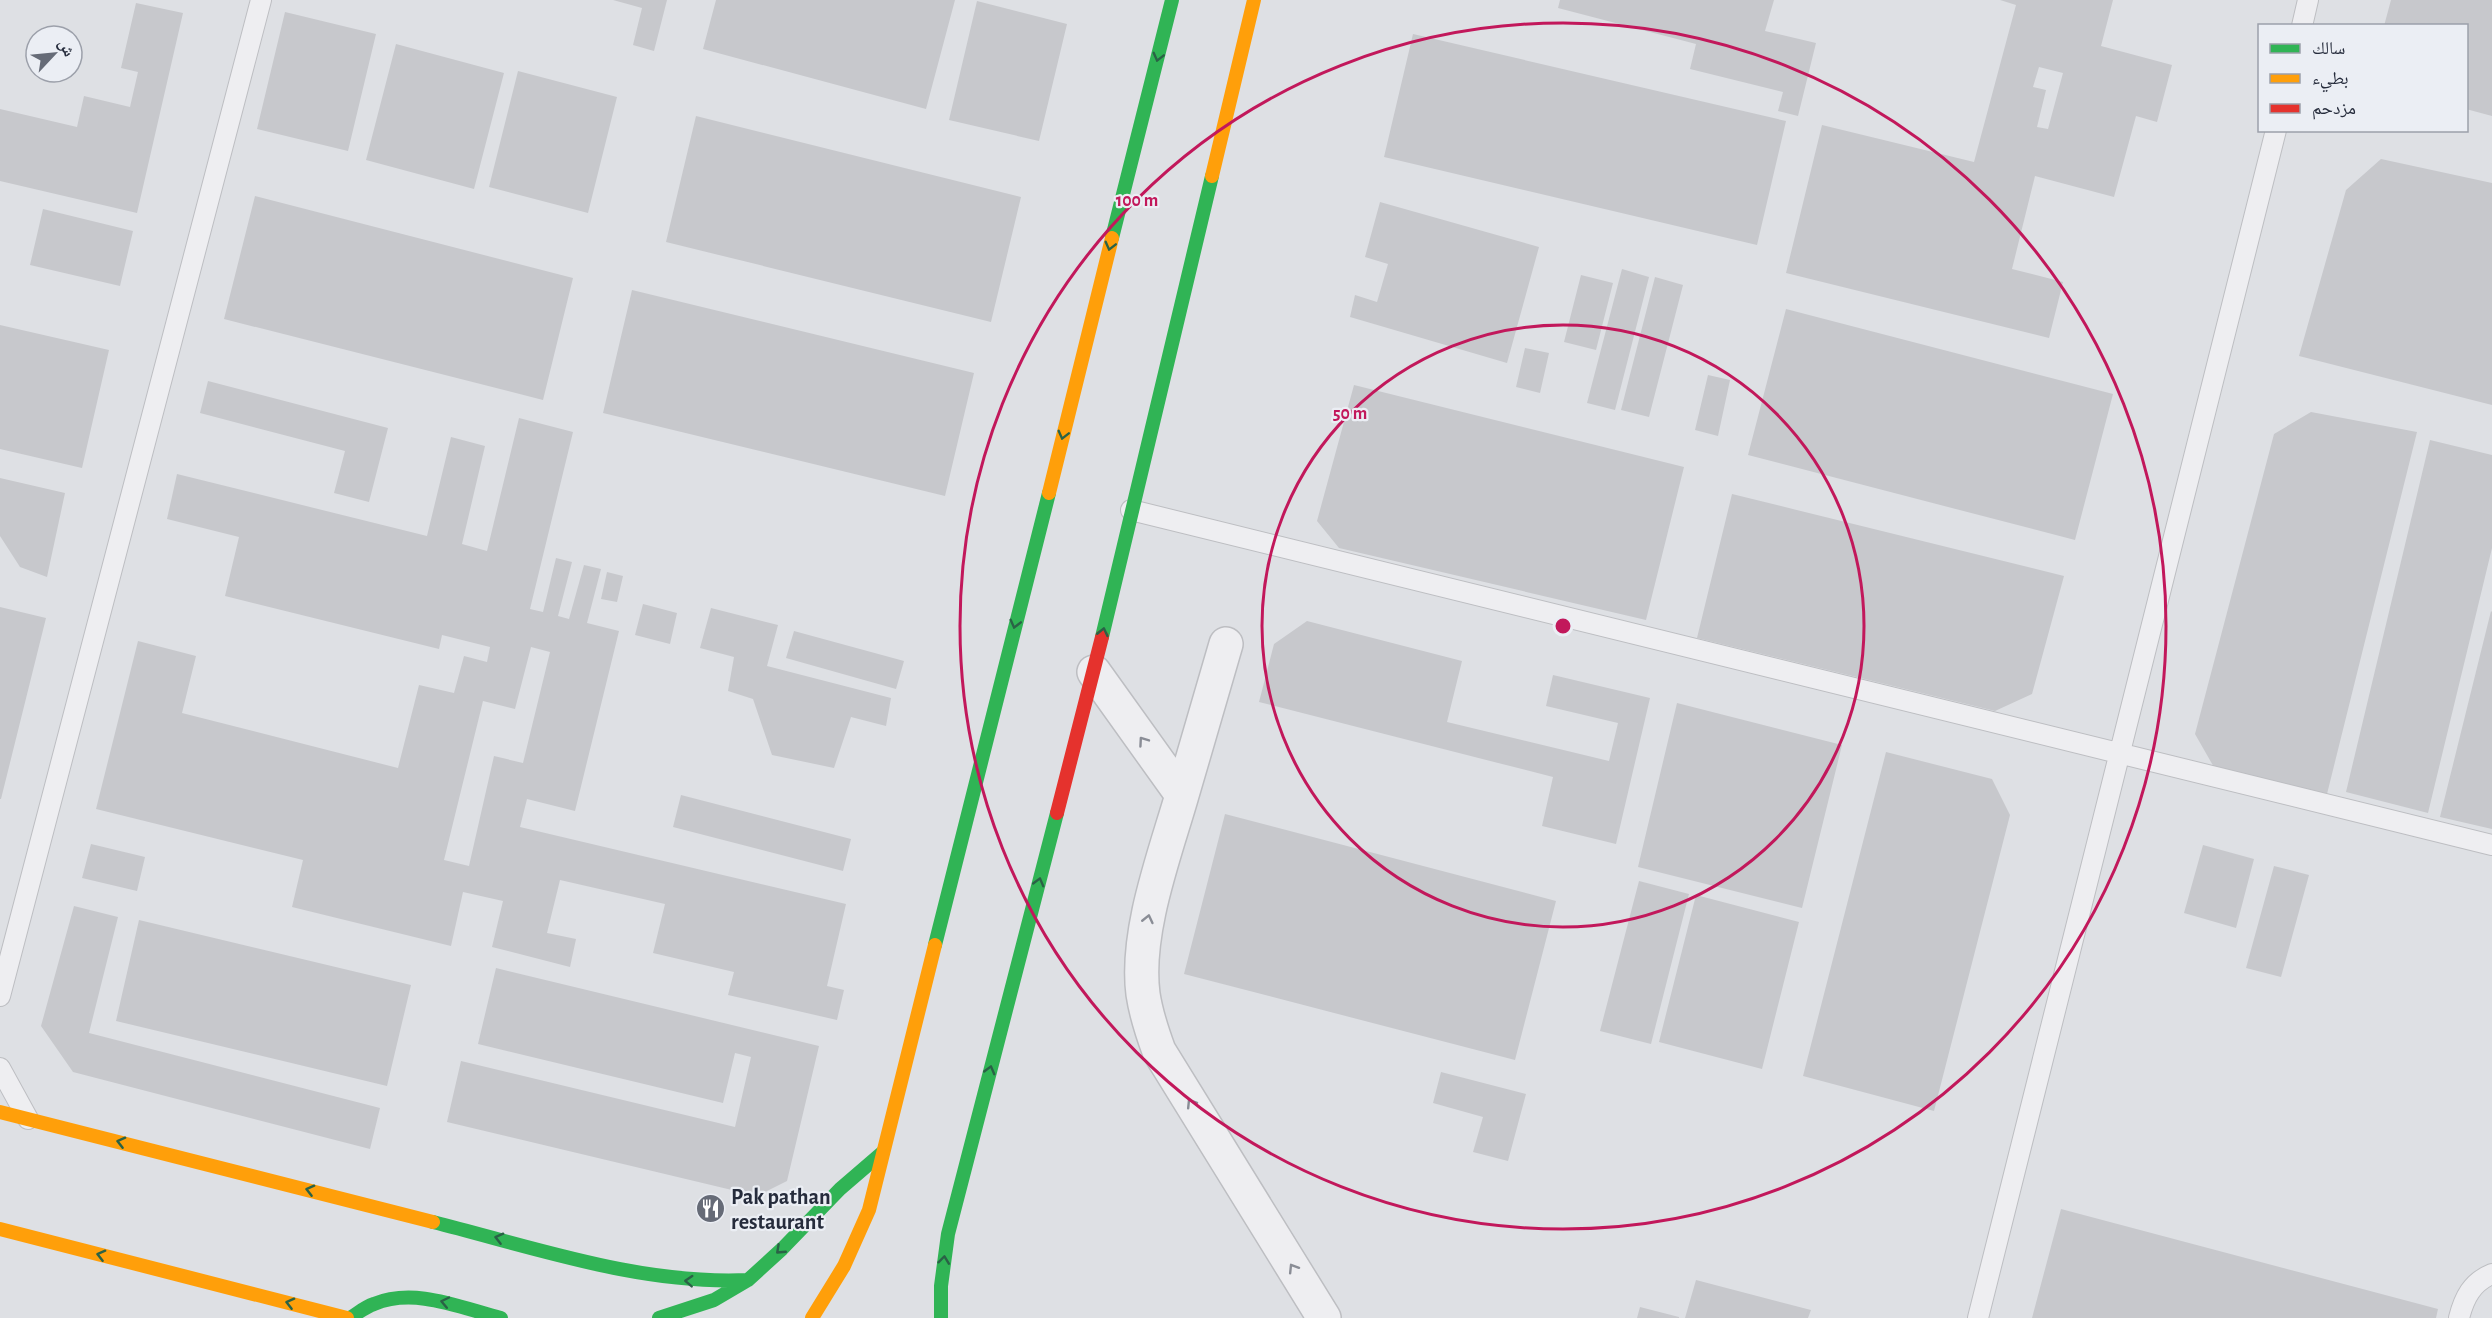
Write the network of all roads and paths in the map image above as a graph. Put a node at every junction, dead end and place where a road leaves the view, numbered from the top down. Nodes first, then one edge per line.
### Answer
1 (261, 0) edge
2 (1172, 0) edge
3 (1254, 0) edge
4 (2308, 0) edge
5 (2302, 24) edge
6 (2275, 132) edge
7 (1131, 510) junction
8 (1227, 644) dead end
9 (1094, 672) junction
10 (2120, 752) junction
11 (1182, 795) junction
12 (2492, 845) edge
13 (0, 996) edge
14 (0, 1068) edge
15 (0, 1112) edge
16 (28, 1119) junction
17 (883, 1152) junction
18 (0, 1229) edge
19 (2492, 1274) edge
20 (748, 1280) junction
21 (349, 1318) edge
22 (501, 1318) edge
23 (659, 1318) edge
24 (812, 1318) edge
25 (941, 1318) edge
26 (1324, 1318) edge
27 (1978, 1318) edge
28 (2459, 1318) edge

1 - 13 lane
2 -> 17 main road
3 - 7 main road
4 - 5 lane
6 - 10 lane
9 -> 7 main road
7 - 10 lane
8 - 11 street
11 -> 9 street
25 -> 9 main road
10 - 12 lane
10 - 27 lane
26 -> 11 street
14 - 16 lane
15 - 16 main road
20 -> 16 main road
17 -> 20 main road
17 - 24 main road
21 -> 18 main road
19 - 28 lane
20 - 23 main road
22 -> 21 main road

